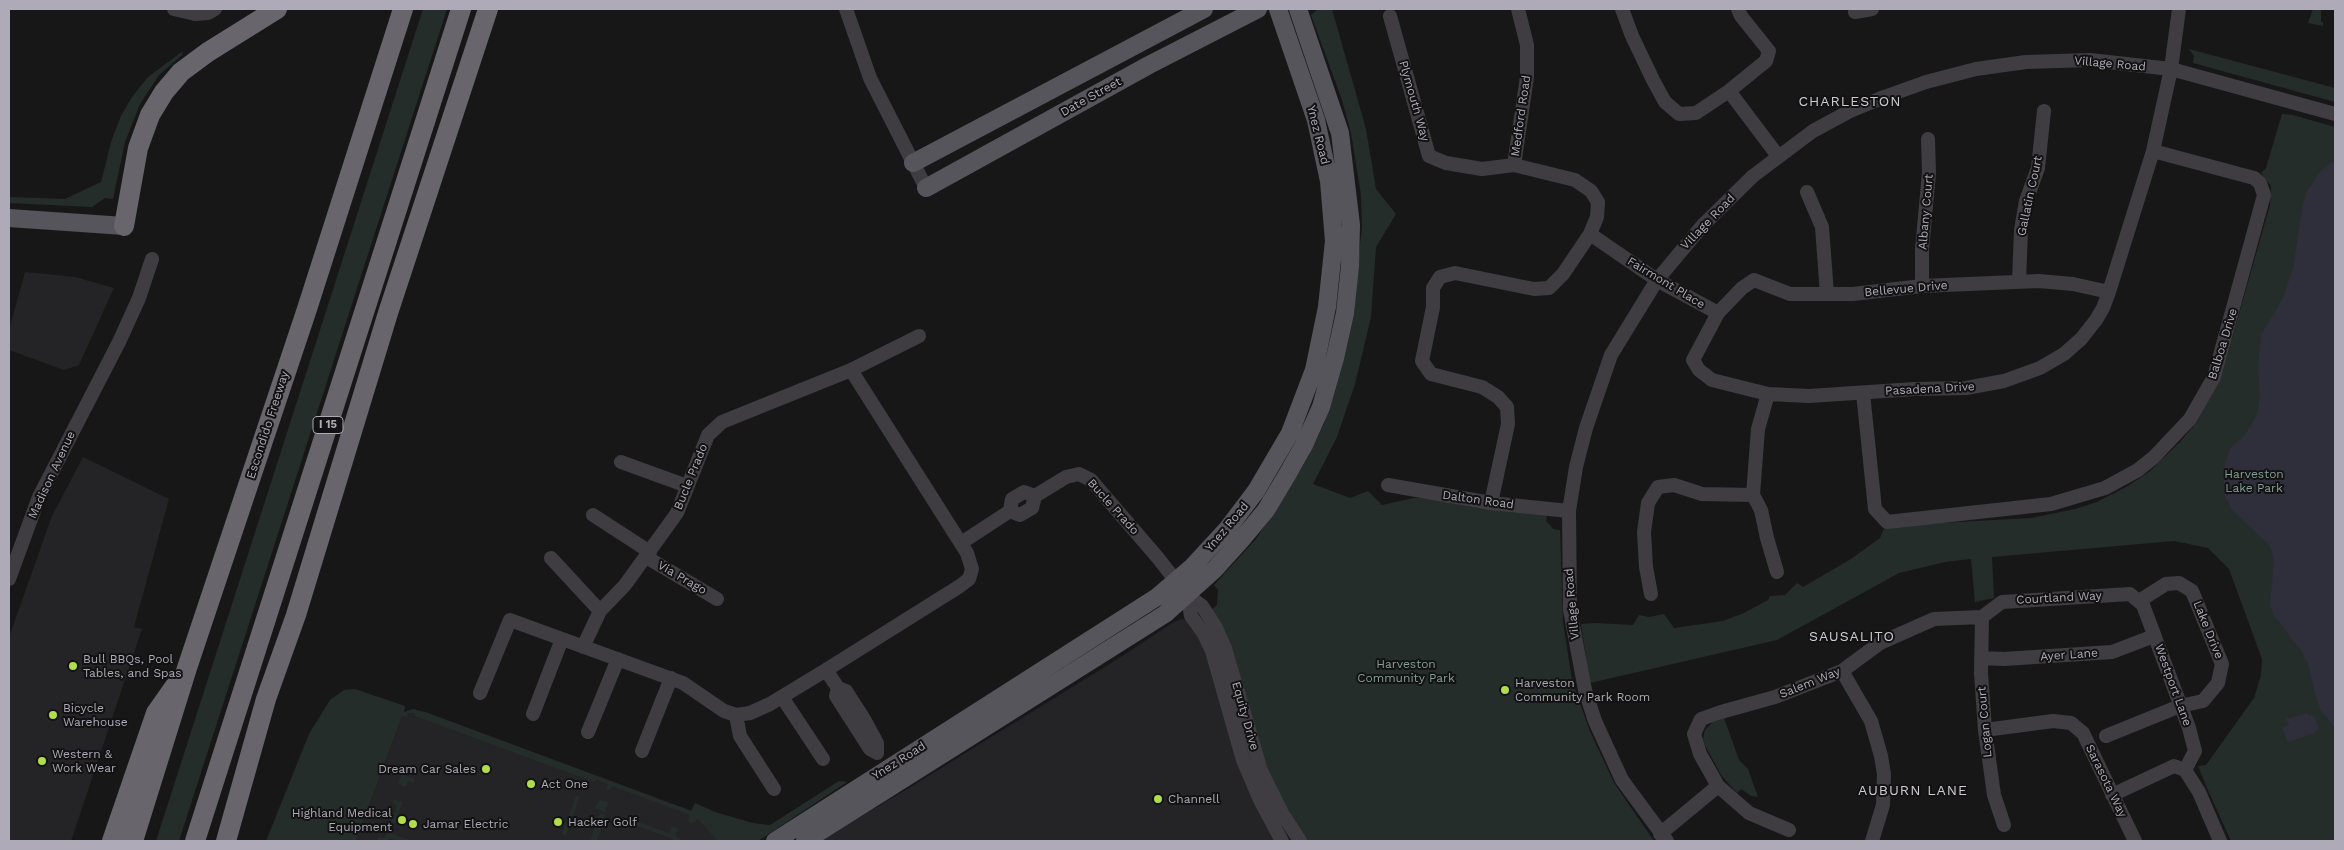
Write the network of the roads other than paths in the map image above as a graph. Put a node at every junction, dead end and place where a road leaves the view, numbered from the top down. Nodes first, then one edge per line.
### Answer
1 (174, 9) edge
2 (214, 9) edge
3 (277, 9) edge
4 (403, 9) edge
5 (461, 9) edge
6 (488, 9) edge
7 (846, 9) edge
8 (1204, 9) edge
9 (1258, 9) edge
10 (1278, 9) edge
11 (1298, 9) edge
12 (1518, 9) edge
13 (1622, 9) edge
14 (1738, 9) edge
15 (1872, 9) edge
16 (2179, 9) edge
17 (1855, 12) dead end
18 (1390, 16) dead end
19 (2170, 69) junction
20 (1729, 91) junction
21 (2044, 111) dead end
22 (2335, 114) edge
23 (1928, 139) dead end
24 (2153, 151) junction
25 (1778, 156) junction
26 (913, 163) junction
27 (1514, 165) junction
28 (926, 188) joint
29 (1807, 192) dead end
30 (9, 218) edge
31 (124, 226) joint
32 (1590, 234) junction
33 (152, 259) dead end
34 (1657, 280) junction
35 (2018, 282) junction
36 (1922, 286) junction
37 (2109, 292) junction
38 (1827, 294) junction
39 (1718, 313) junction
40 (919, 336) dead end
41 (852, 370) junction
42 (1863, 393) junction
43 (1768, 394) junction
44 (621, 462) dead end
45 (1388, 485) dead end
46 (687, 486) junction
47 (1753, 495) junction
48 (1491, 503) junction
49 (1569, 511) junction
50 (593, 514) dead end
51 (961, 543) junction
52 (648, 555) junction
53 (551, 558) dead end
54 (1777, 572) dead end
55 (9, 579) edge
56 (1181, 588) junction
57 (1651, 594) dead end
58 (718, 598) dead end
59 (2138, 601) junction
60 (600, 611) junction
61 (1982, 617) junction
62 (2154, 636) junction
63 (562, 639) junction
64 (583, 647) junction
65 (1981, 658) junction
66 (618, 659) junction
67 (187, 668) junction
68 (826, 670) junction
69 (1842, 671) junction
70 (671, 678) junction
71 (480, 693) dead end
72 (782, 697) junction
73 (2180, 706) junction
74 (533, 714) dead end
75 (736, 715) junction
76 (1984, 730) junction
77 (588, 732) dead end
78 (2106, 736) dead end
79 (642, 751) dead end
80 (823, 759) dead end
81 (887, 769) junction
82 (2185, 770) junction
83 (1718, 786) junction
84 (774, 789) dead end
85 (2112, 795) junction
86 (848, 814) junction
87 (2004, 825) dead end
88 (1789, 830) dead end
89 (1664, 838) edge
90 (112, 841) edge
91 (133, 841) edge
92 (195, 841) edge
93 (226, 841) edge
94 (775, 841) edge
95 (805, 841) edge
96 (1282, 841) edge
97 (1300, 841) edge
98 (1872, 841) edge
99 (2135, 841) edge
100 (2220, 841) edge

1 - 2 street
3 - 31 highway
4 - 67 highway, Escondido Freeway
5 - 92 highway, I 15
6 - 93 highway
7 - 26 street
8 - 26 main road, Date Street
9 - 28 main road, Date Street
10 - 56 main road, Ynez Road
11 - 56 main road, Ynez Road
12 - 27 street, Medford Road
13 - 20 street
14 - 20 street
15 - 17 street
16 - 19 street, Pasadena Drive
18 - 27 street, Plymouth Way
19 - 22 street, Village Road
19 - 24 street, Pasadena Drive
19 - 25 street, Village Road
20 - 25 street
21 - 35 street, Gallatin Court
23 - 36 street, Albany Court
24 - 37 street, Pasadena Drive
24 - 42 street, Balboa Drive
25 - 34 street, Village Road
26 - 28 street
27 - 32 street, Plymouth Way
29 - 38 street
30 - 31 main road
32 - 34 street, Fairmont Place
32 - 48 street
33 - 55 street, Madison Avenue
34 - 39 street, Fairmont Place
34 - 49 street, Village Road
35 - 36 street, Bellevue Drive
35 - 37 street, Bellevue Drive
36 - 38 street, Bellevue Drive
37 - 42 street, Pasadena Drive
38 - 39 street, Bellevue Drive
39 - 43 street, Pasadena Drive
40 - 41 street, Bucle Prado
41 - 46 street, Bucle Prado
41 - 51 street
42 - 43 street, Pasadena Drive
43 - 47 street
44 - 46 street
45 - 48 street, Dalton Road
46 - 52 street, Bucle Prado
47 - 54 street
47 - 57 street
48 - 49 street, Dalton Road
49 - 89 street, Village Road
50 - 52 street, Via Prago
51 - 56 street, Bucle Prado
51 - 68 street
52 - 58 street, Via Prago
52 - 60 street, Bucle Prado
53 - 60 street
56 - 81 main road, Ynez Road
56 - 86 main road, Ynez Road
56 - 96 street, Equity Drive
56 - 97 street, Equity Drive
59 - 61 street, Courtland Way
59 - 62 street, Westport Lane
59 - 73 street, Lake Drive
60 - 64 street, Bucle Prado
61 - 65 street, Logan Court
61 - 69 street, Salem Way
62 - 65 street, Ayer Lane
62 - 73 street, Westport Lane
63 - 64 street
63 - 71 street
63 - 74 street
64 - 66 street
65 - 76 street, Logan Court
66 - 70 street
66 - 77 street
67 - 90 highway
67 - 91 highway, Escondido Freeway
68 - 72 street
68 - 81 street
69 - 83 street, Salem Way
69 - 98 street
70 - 75 street
70 - 79 street
72 - 75 street
72 - 80 street
73 - 78 street, Lake Drive
73 - 82 street, Westport Lane
75 - 84 street
76 - 85 street, Sarasota Way
76 - 87 street, Logan Court
81 - 86 main road
81 - 94 main road, Ynez Road
82 - 85 street
82 - 100 street
83 - 88 street
83 - 89 street
85 - 99 street, Sarasota Way
86 - 95 main road, Ynez Road

